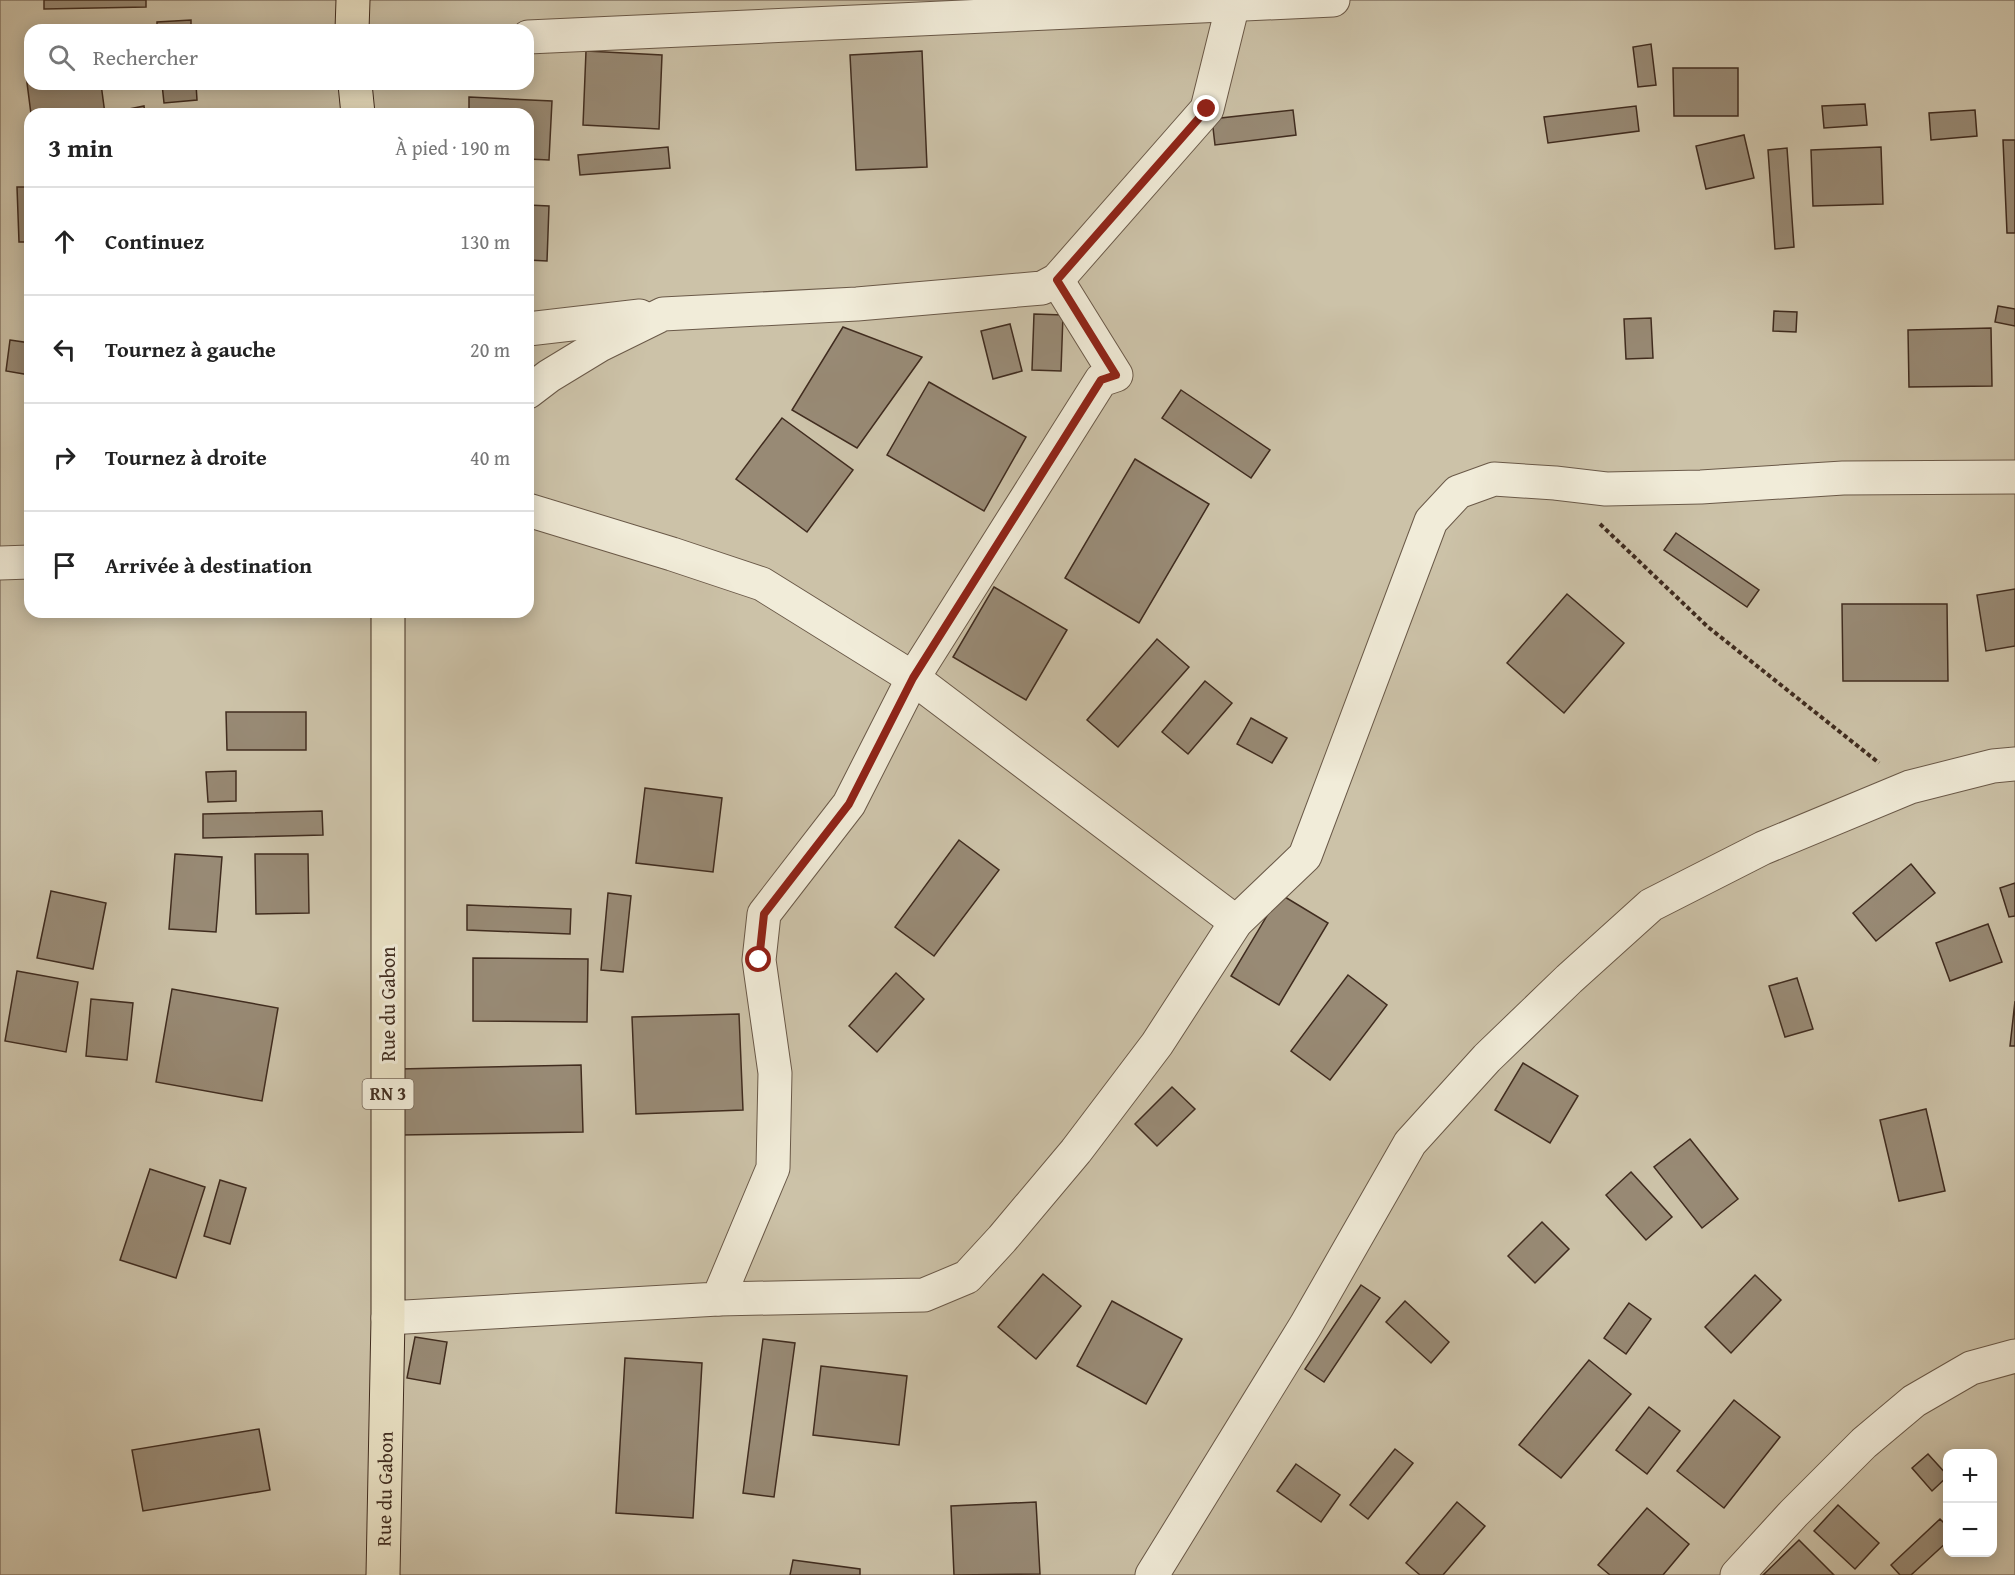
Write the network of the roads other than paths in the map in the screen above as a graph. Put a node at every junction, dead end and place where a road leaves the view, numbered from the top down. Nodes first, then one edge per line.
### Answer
1 (353, 0) edge
2 (1333, 0) edge
3 (1234, 3) edge
4 (352, 24) edge
5 (534, 37) edge
6 (356, 90) edge
7 (357, 108) edge
8 (1057, 280) junction
9 (663, 314) junction
10 (534, 328) edge
11 (534, 387) edge
12 (2015, 477) edge
13 (534, 512) edge
14 (24, 562) edge
15 (0, 563) edge
16 (388, 618) edge
17 (913, 678) junction
18 (2015, 764) edge
19 (1236, 922) junction
20 (718, 1299) junction
21 (388, 1318) junction
22 (2015, 1356) edge
23 (383, 1575) edge
24 (1152, 1575) edge
25 (1737, 1575) edge

1 - 4 highway
2 - 3 street
3 - 5 street
3 - 8 street
6 - 7 highway
8 - 9 street
8 - 17 street
9 - 10 street
9 - 11 street
12 - 19 street
13 - 17 street
14 - 15 street
16 - 21 highway, Rue du Gabon / RN 3
17 - 19 street
17 - 20 street
18 - 24 street
19 - 20 street
20 - 21 street
21 - 23 highway, Rue du Gabon / RN 3
22 - 25 street

